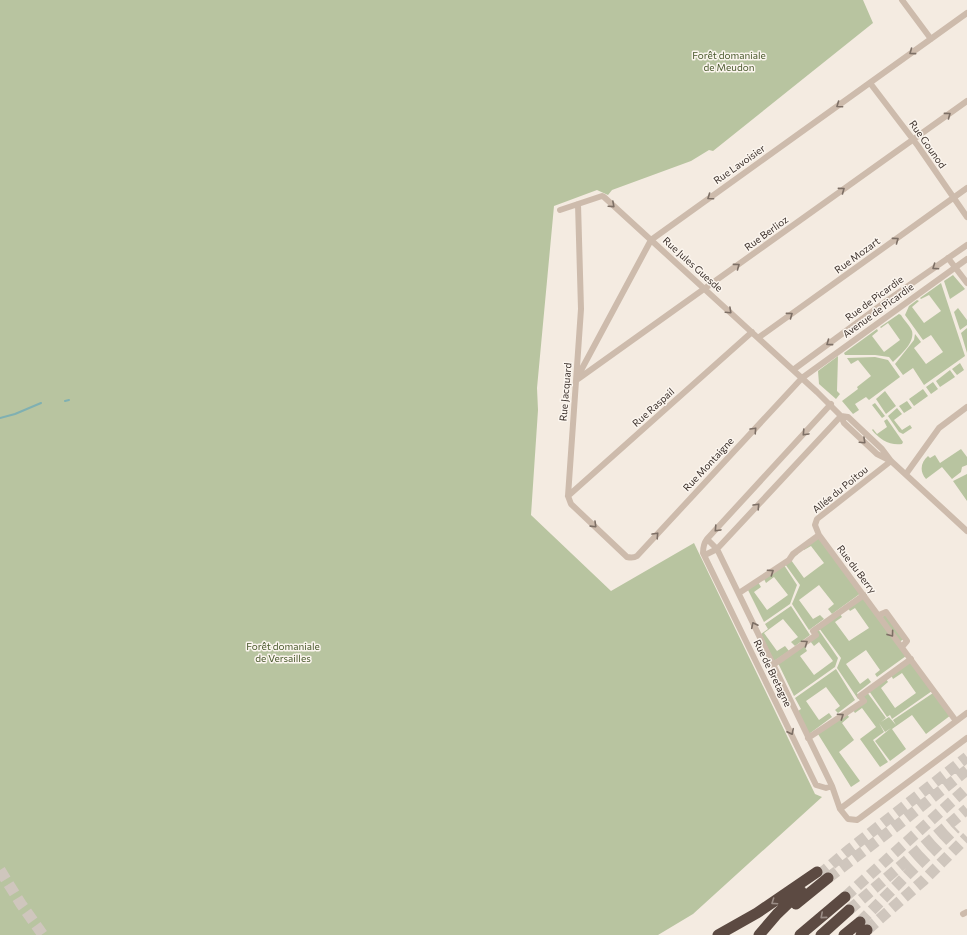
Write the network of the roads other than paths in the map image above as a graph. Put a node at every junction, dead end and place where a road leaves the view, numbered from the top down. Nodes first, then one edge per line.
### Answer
1 (902, 0) edge
2 (967, 13) edge
3 (931, 39) junction
4 (870, 83) junction
5 (967, 101) edge
6 (914, 140) junction
7 (967, 188) edge
8 (953, 198) junction
9 (578, 204) junction
10 (560, 210) dead end
11 (967, 217) edge
12 (651, 240) junction
13 (967, 245) edge
14 (948, 258) junction
15 (967, 259) edge
16 (955, 267) junction
17 (967, 283) edge
18 (705, 289) junction
19 (752, 332) junction
20 (758, 338) junction
21 (793, 370) junction
22 (802, 378) junction
23 (576, 380) junction
24 (831, 404) junction
25 (967, 407) edge
26 (841, 416) junction
27 (891, 461) junction
28 (906, 474) junction
29 (568, 496) junction
30 (967, 521) edge
31 (961, 525) junction
32 (967, 531) edge
33 (819, 535) junction
34 (707, 539) junction
35 (717, 549) junction
36 (704, 555) junction
37 (739, 593) junction
38 (864, 595) junction
39 (911, 659) junction
40 (773, 665) junction
41 (967, 713) edge
42 (956, 721) junction
43 (808, 738) junction
44 (967, 738) edge
45 (832, 786) junction
46 (840, 809) junction
47 (821, 875) junction
48 (845, 897) tunnel mouth
49 (849, 910) tunnel mouth
50 (863, 929) tunnel mouth
51 (718, 935) edge
52 (759, 935) edge
53 (766, 935) edge
54 (800, 935) edge
55 (821, 935) edge
56 (844, 935) edge

1 - 3 street
2 - 3 street, Rue Lavoisier
3 -> 4 street, Rue Lavoisier
4 - 6 street, Rue Gounod
4 -> 12 street, Rue Lavoisier
6 -> 5 street, Rue Berlioz
6 - 8 street, Rue Gounod
18 -> 6 street, Rue Berlioz
7 - 8 street, Rue Mozart
8 - 11 street, Rue Gounod
20 -> 8 street, Rue Mozart
9 - 10 street, Rue Jules Guesde
9 -> 12 street, Rue Jules Guesde
9 - 23 street, Rue Jacquard
12 - 18 street, Rue Jules Guesde
12 - 23 street, Rue Lavoisier
13 - 14 street, Rue de Picardie
14 - 16 street
14 -> 21 street, Rue de Picardie
15 - 16 street, Avenue de Picardie
16 - 17 street
16 - 22 street, Avenue de Picardie
18 -> 19 street, Rue Jules Guesde
18 - 23 street, Rue Berlioz
19 - 20 street, Rue Jules Guesde
19 - 29 street, Rue Raspail
20 - 21 street, Rue Jules Guesde
21 - 22 street, Rue Jules Guesde
22 - 24 street, Rue Jules Guesde
29 -> 22 street, Rue Montaigne
23 - 29 street, Rue Jacquard
24 - 26 street, Rue Jules Guesde
24 -> 34 street
25 - 28 street
26 - 27 street, Rue Jules Guesde
35 -> 26 street
27 - 28 street, Rue Jules Guesde
27 - 33 street, Allée du Poitou
28 - 31 street, Rue Jules Guesde
30 - 31 street
31 - 32 street, Rue Jules Guesde
37 -> 33 street
33 - 38 street, Rue du Berry
34 - 35 street, Rue de Bretagne
34 - 36 street
35 - 36 street
35 - 37 street, Rue de Bretagne
36 -> 45 street, Rue de Bretagne
40 -> 37 street, Rue de Bretagne
38 - 39 street, Rue du Berry
40 -> 38 street
39 - 42 street, Rue du Berry
43 -> 39 street
40 - 43 street, Rue de Bretagne
41 - 42 street
42 - 46 street
43 - 45 street, Rue de Bretagne
44 - 46 street
45 - 46 street, Rue de Bretagne
47 -> 51 highway
47 - 52 highway
47 - 53 highway
48 -> 54 highway
49 - 55 highway
50 - 56 highway

